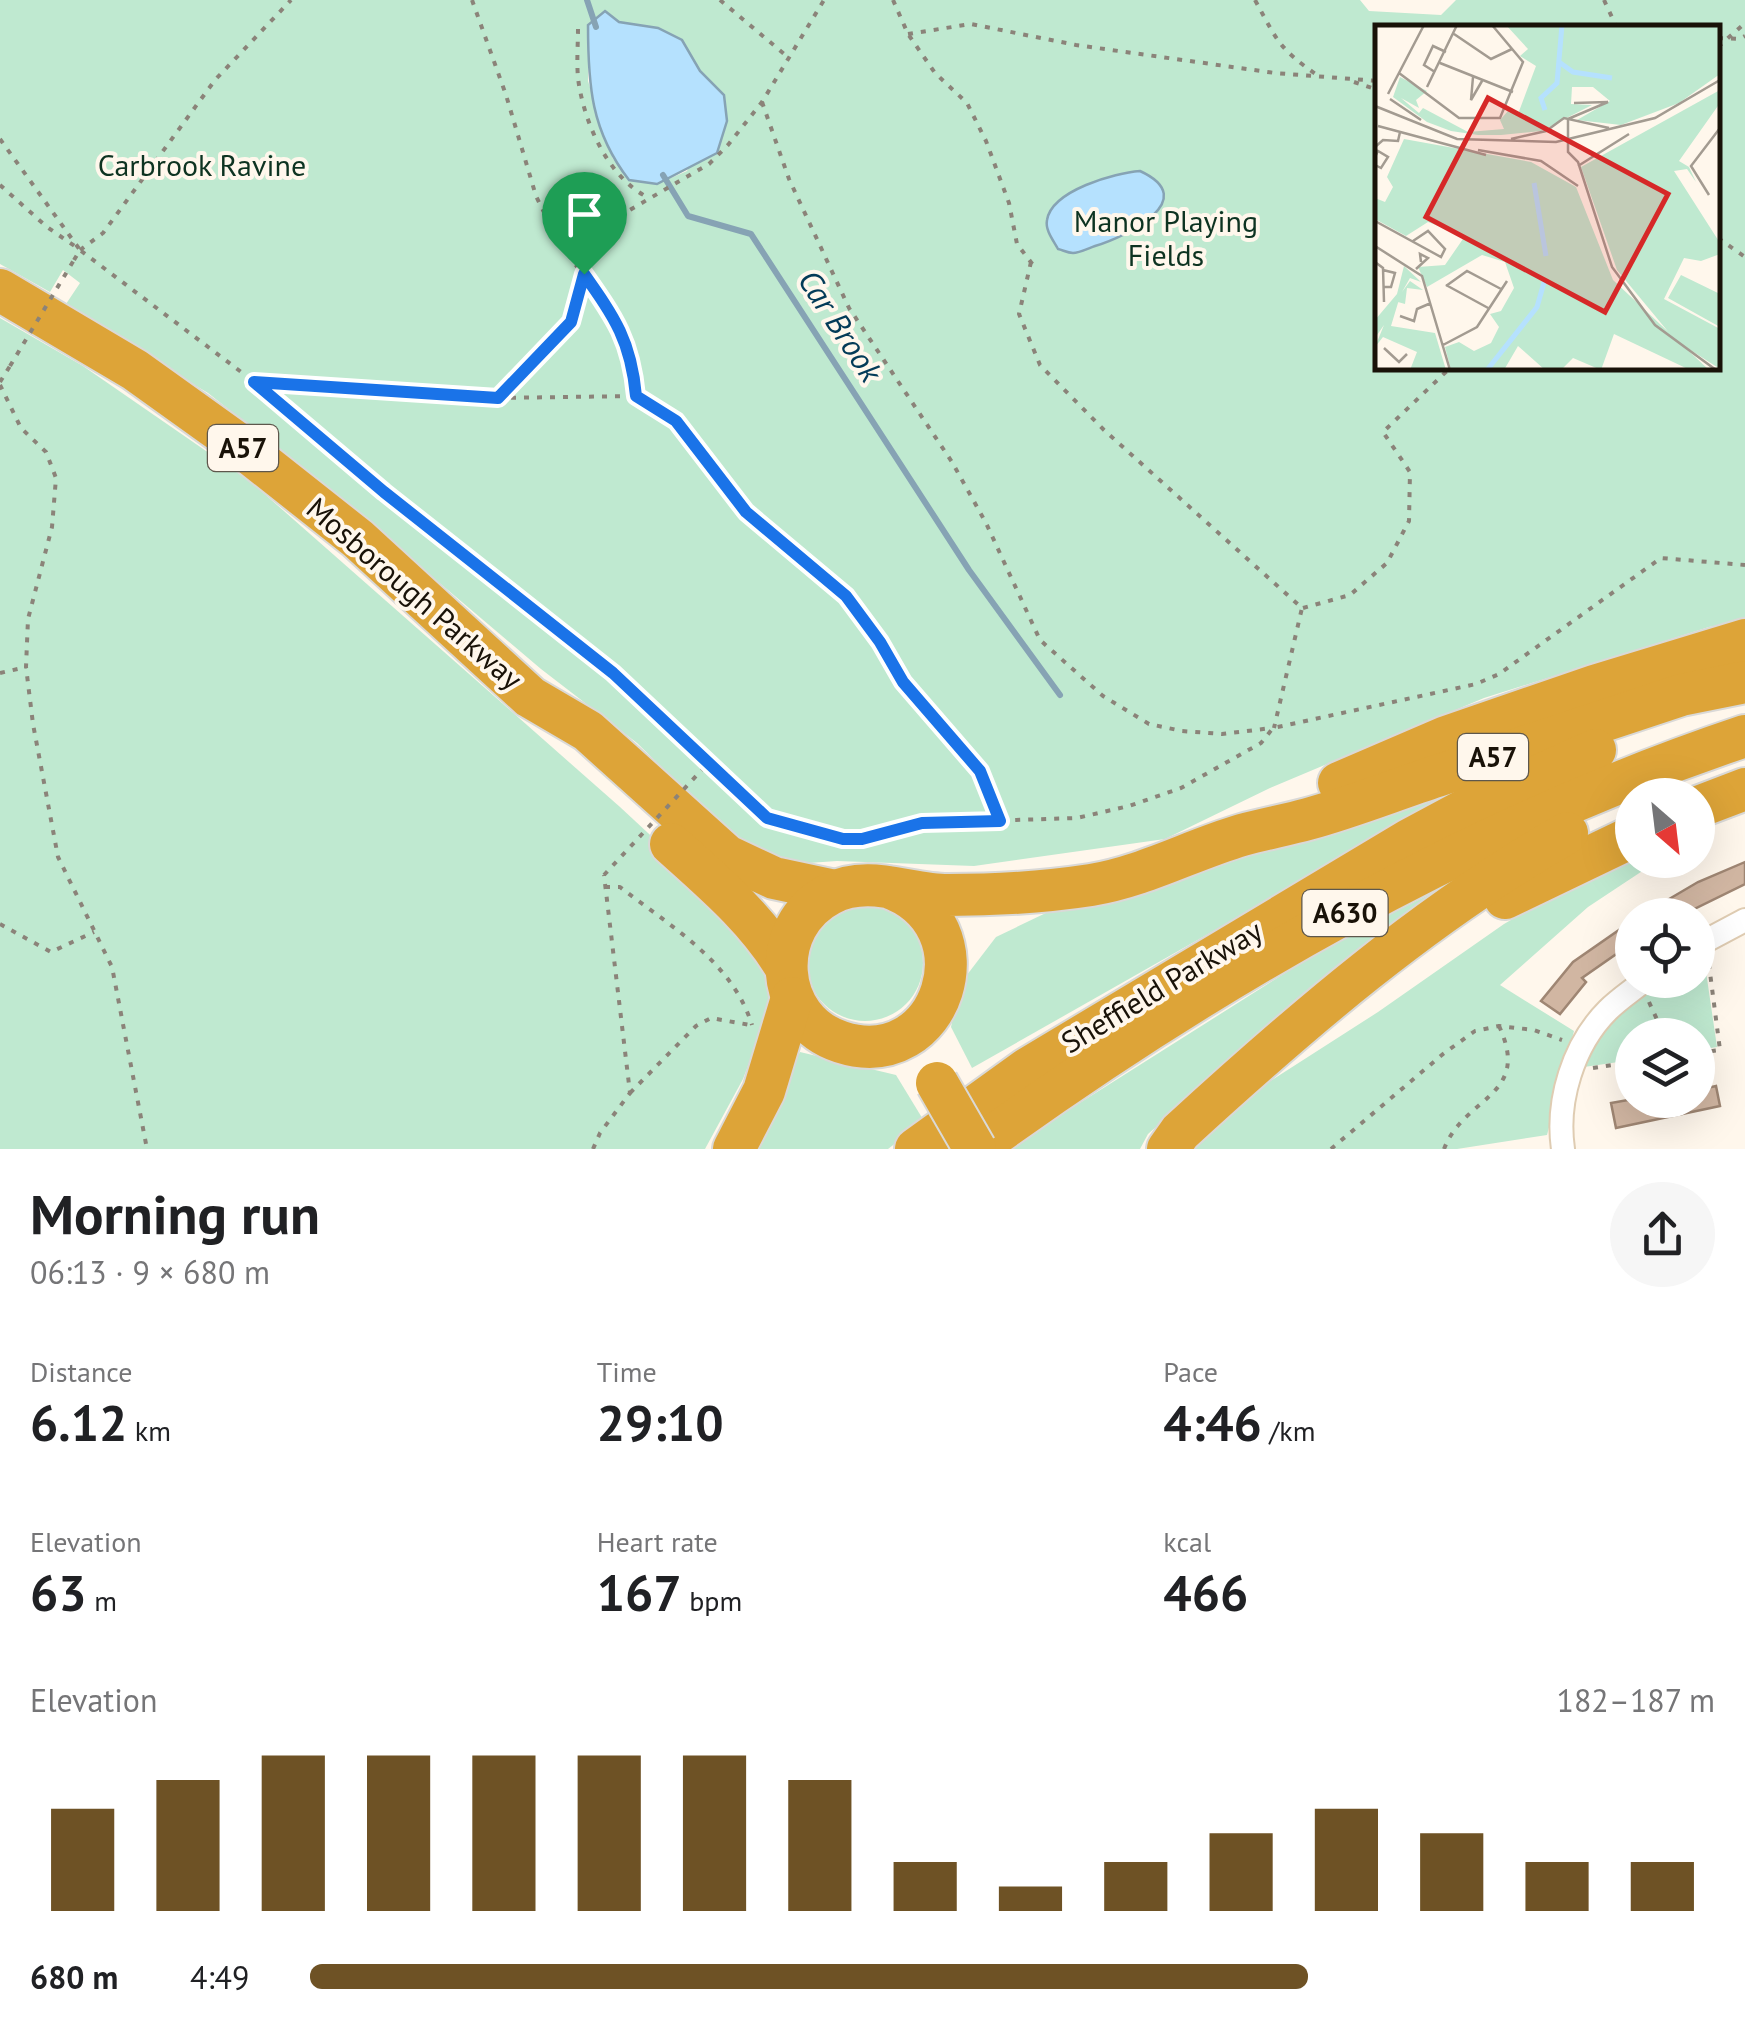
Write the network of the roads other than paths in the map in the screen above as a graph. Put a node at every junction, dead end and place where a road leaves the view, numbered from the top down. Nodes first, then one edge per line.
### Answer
1 (0, 290) edge
2 (1745, 640) edge
3 (1745, 682) edge
4 (1745, 692) edge
5 (530, 697) junction
6 (1745, 736) edge
7 (1745, 745) edge
8 (1673, 778) edge
9 (1745, 789) edge
10 (1715, 800) edge
11 (1615, 806) edge
12 (1242, 835) junction
13 (1615, 846) edge
14 (888, 887) junction
15 (835, 891) junction
16 (1745, 920) edge
17 (1715, 936) edge
18 (1380, 962) junction
19 (788, 982) junction
20 (941, 998) junction
21 (1623, 998) edge
22 (890, 1042) junction
23 (937, 1083) junction
24 (734, 1149) edge
25 (916, 1149) edge
26 (975, 1149) edge
27 (1168, 1149) edge
28 (1563, 1149) edge

1 - 5 highway, Mosborough Parkway / A57
2 - 12 highway
3 - 12 highway, A57
4 - 25 highway, Sheffield Parkway / A630
5 - 15 highway, Mosborough Parkway / A57
5 - 19 highway, Mosborough Parkway / A57
6 - 26 highway, Sheffield Parkway / A630
7 - 8 highway
9 - 10 highway
11 - 18 highway
12 - 14 highway, A57
13 - 18 highway
14 - 15 highway, A57
14 - 20 highway
15 - 19 highway
16 - 17 street
18 - 27 highway
19 - 22 highway, A57
19 - 24 highway
20 - 22 highway
20 - 23 highway
21 - 28 street
22 - 23 highway
23 - 26 highway, bridge

